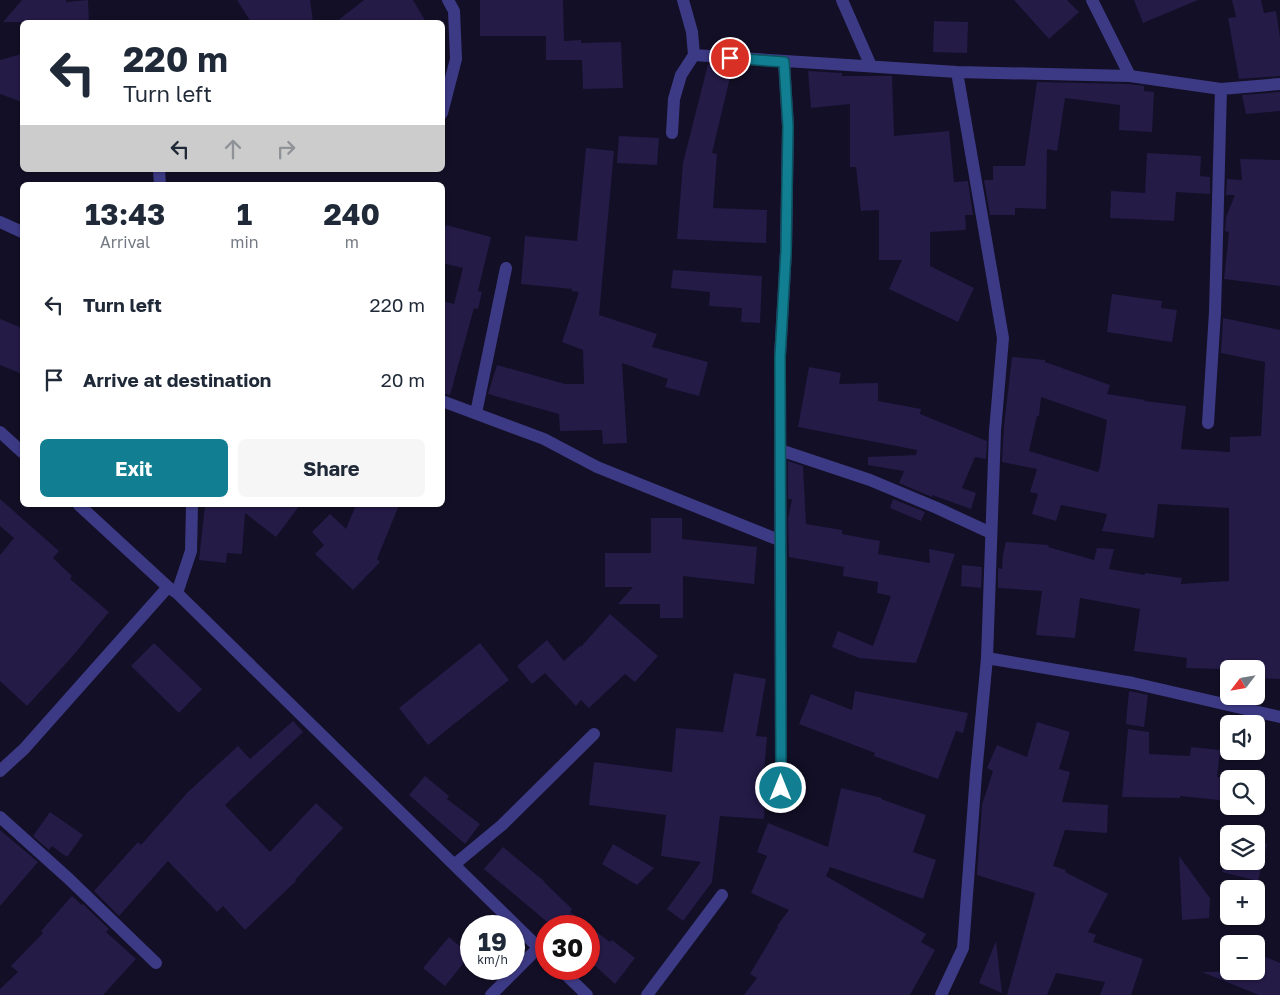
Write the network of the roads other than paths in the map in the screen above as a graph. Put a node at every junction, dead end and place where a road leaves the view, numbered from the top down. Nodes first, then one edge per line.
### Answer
1 (448, 0) edge
2 (683, 0) edge
3 (842, 0) edge
4 (1092, 0) edge
5 (694, 56) junction
6 (784, 62) junction
7 (871, 66) junction
8 (957, 72) junction
9 (1130, 76) junction
10 (1280, 84) edge
11 (1221, 90) junction
12 (445, 101) edge
13 (672, 133) dead end
14 (0, 222) edge
15 (20, 231) edge
16 (506, 268) dead end
17 (445, 402) edge
18 (476, 413) junction
19 (1208, 423) dead end
20 (0, 432) edge
21 (20, 450) edge
22 (780, 450) junction
23 (81, 507) edge
24 (192, 507) edge
25 (990, 533) junction
26 (779, 540) junction
27 (172, 590) junction
28 (987, 658) junction
29 (1280, 717) edge
30 (594, 734) dead end
31 (0, 771) edge
32 (781, 788) dead end
33 (0, 817) edge
34 (455, 864) junction
35 (722, 895) dead end
36 (535, 944) edge
37 (535, 957) edge
38 (156, 963) dead end
39 (571, 980) edge
40 (491, 995) edge
41 (586, 995) edge
42 (647, 995) edge
43 (940, 995) edge

1 - 12 street
2 - 5 street
3 - 7 street
4 - 9 street
5 - 6 street
5 - 13 street
6 - 7 street
6 - 22 street
7 - 8 street
8 - 9 street
8 - 25 street
9 - 11 street
10 - 11 street
11 - 19 street
14 - 15 street
16 - 18 street
17 - 18 street
18 - 26 street
20 - 21 street
22 - 25 street
22 - 26 street
23 - 27 street
24 - 27 street
25 - 28 street
26 - 32 street
27 - 31 street
27 - 34 street
28 - 29 street
28 - 43 street
30 - 34 street
33 - 38 street
34 - 36 street
35 - 42 street
37 - 40 street
39 - 41 street

